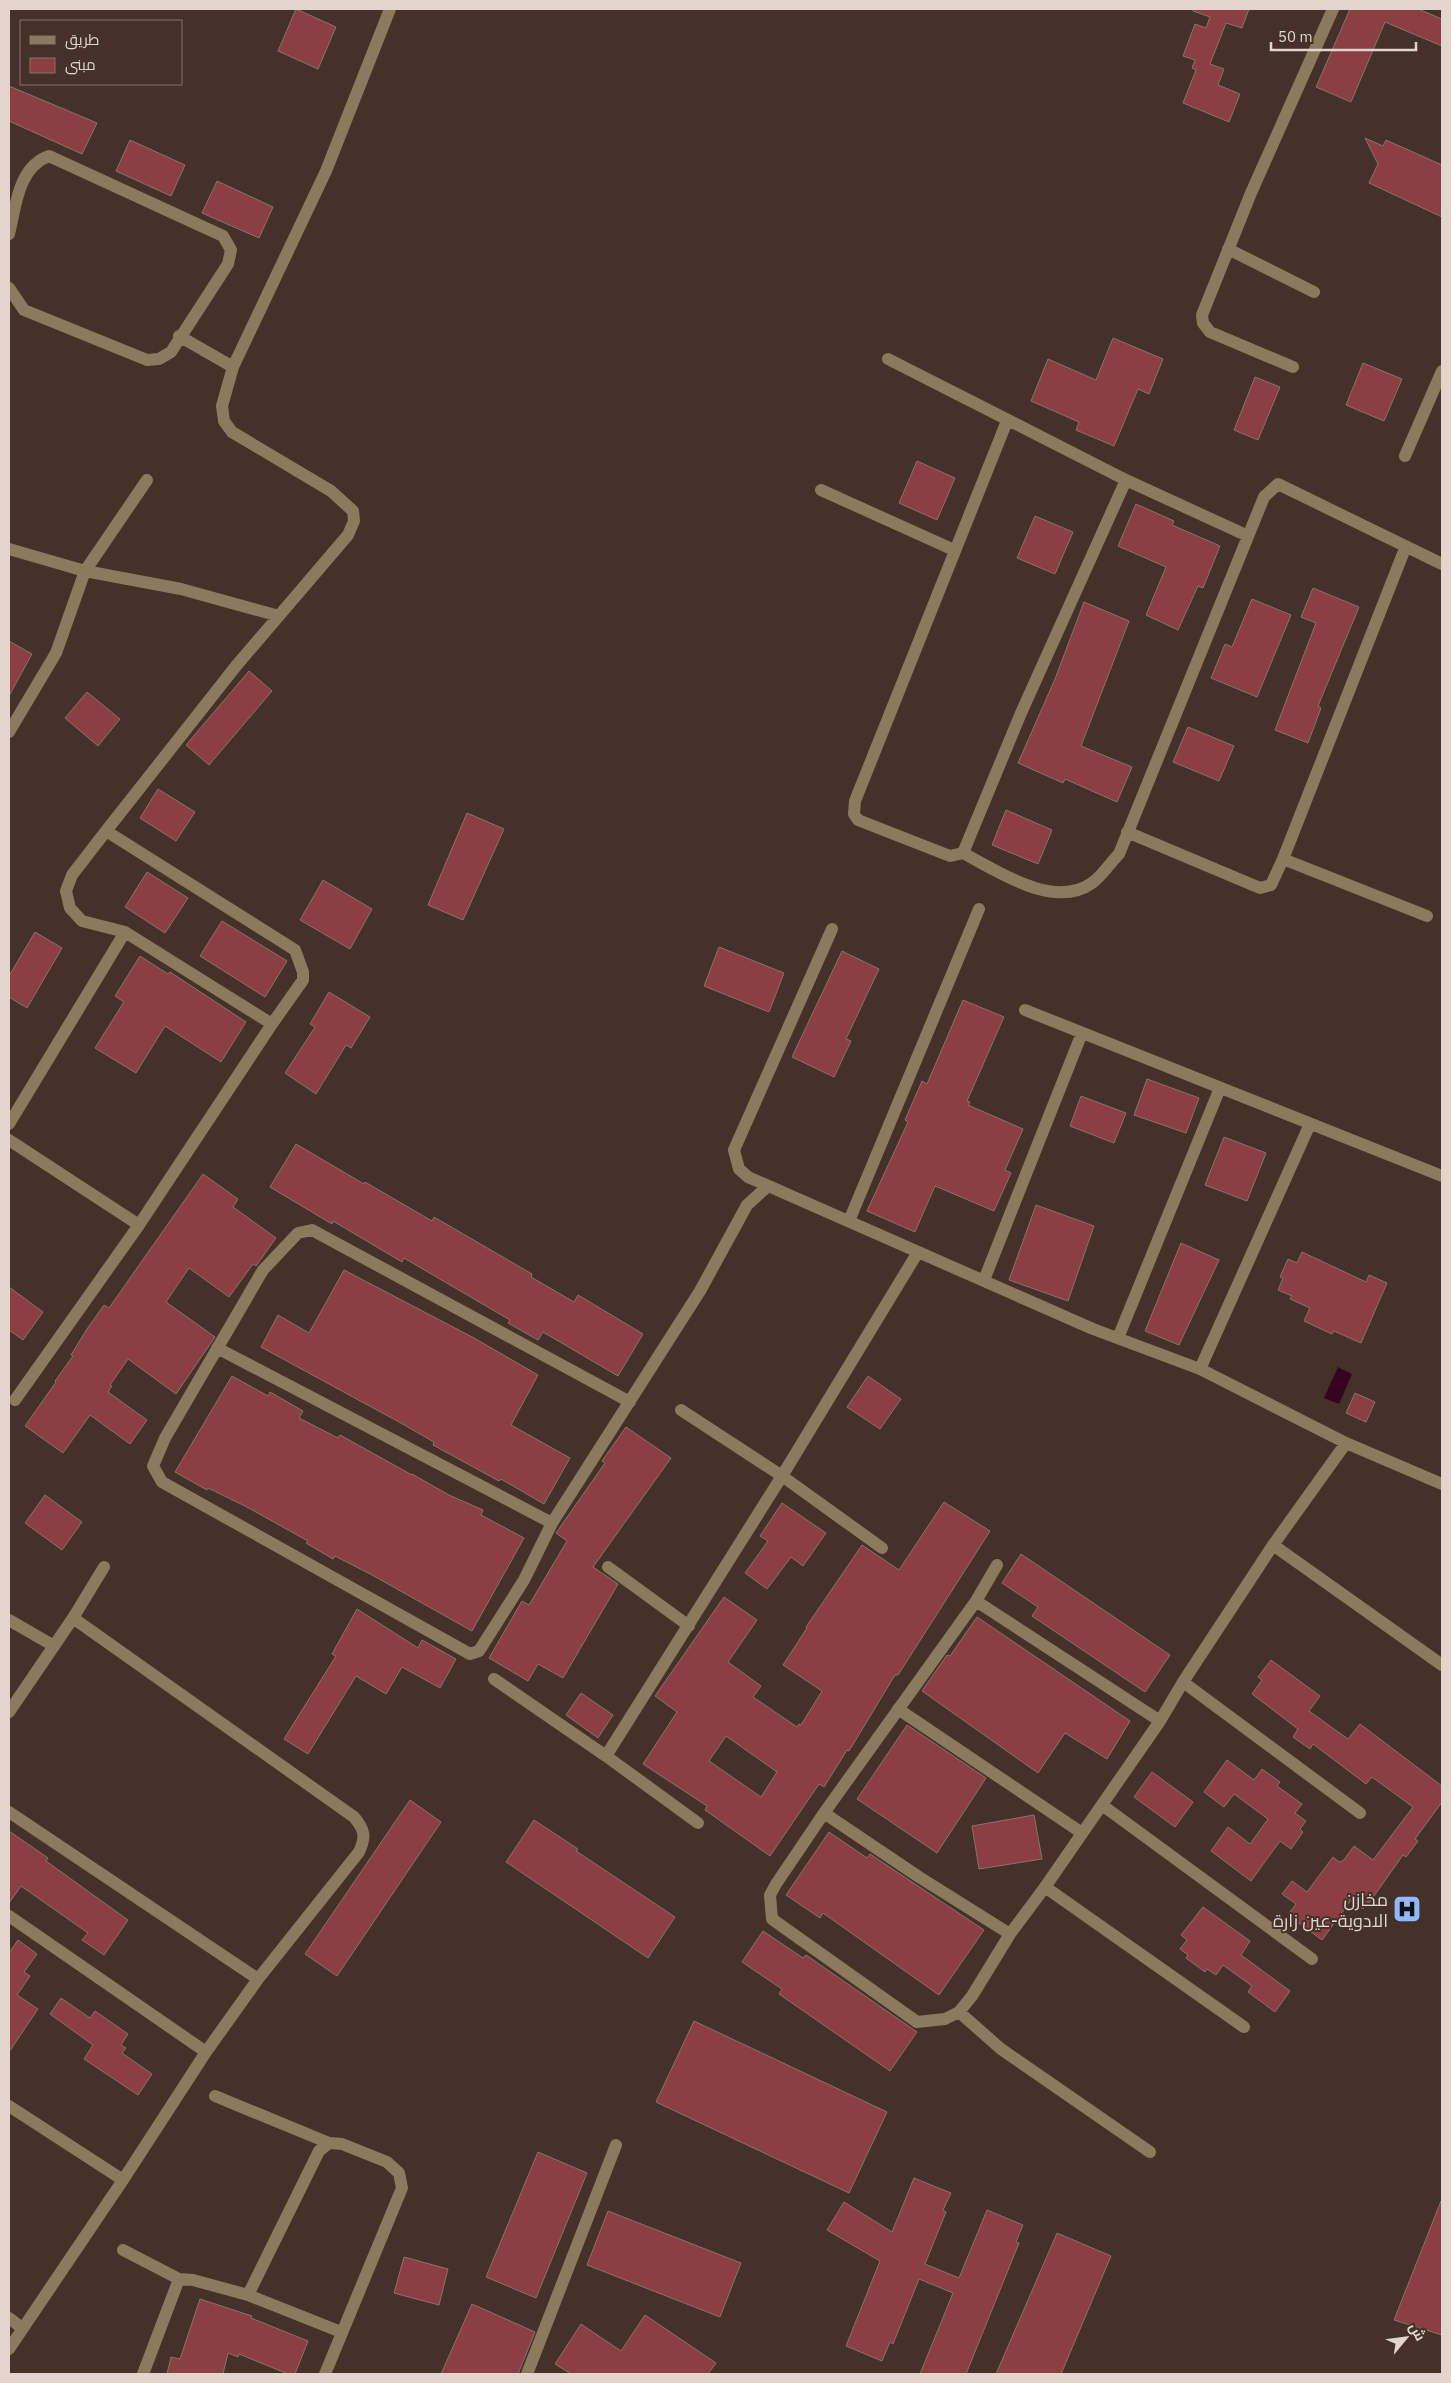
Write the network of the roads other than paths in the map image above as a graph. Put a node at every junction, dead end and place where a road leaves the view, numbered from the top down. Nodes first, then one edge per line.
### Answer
1 (390, 9) edge
2 (1333, 9) edge
3 (9, 234) edge
4 (1228, 249) junction
5 (9, 288) edge
6 (1314, 292) dead end
7 (179, 336) junction
8 (888, 359) dead end
9 (233, 367) junction
10 (1293, 367) dead end
11 (1442, 371) edge
12 (1007, 421) junction
13 (1405, 456) dead end
14 (146, 480) dead end
15 (1126, 480) junction
16 (821, 490) dead end
17 (1248, 536) junction
18 (1406, 546) junction
19 (9, 548) edge
20 (954, 550) junction
21 (1442, 564) edge
22 (85, 572) junction
23 (279, 616) junction
24 (9, 732) edge
25 (106, 831) junction
26 (1127, 832) junction
27 (963, 852) junction
28 (1283, 859) junction
29 (978, 909) dead end
30 (1427, 916) dead end
31 (832, 930) dead end
32 (125, 932) junction
33 (1024, 1010) dead end
34 (272, 1024) junction
35 (1082, 1033) junction
36 (1220, 1088) junction
37 (9, 1124) edge
38 (1310, 1124) junction
39 (9, 1140) edge
40 (1442, 1176) edge
41 (768, 1186) junction
42 (849, 1221) junction
43 (139, 1224) junction
44 (918, 1252) junction
45 (984, 1280) junction
46 (1118, 1338) junction
47 (217, 1348) junction
48 (1200, 1369) junction
49 (15, 1400) dead end
50 (630, 1402) junction
51 (681, 1410) dead end
52 (1346, 1443) junction
53 (782, 1476) junction
54 (1442, 1484) edge
55 (552, 1523) junction
56 (1272, 1545) junction
57 (882, 1548) dead end
58 (997, 1565) dead end
59 (104, 1567) dead end
60 (608, 1567) dead end
61 (976, 1601) junction
62 (73, 1618) junction
63 (9, 1620) edge
64 (689, 1626) junction
65 (54, 1646) junction
66 (1442, 1665) edge
67 (494, 1680) dead end
68 (1183, 1682) junction
69 (898, 1709) junction
70 (9, 1712) edge
71 (1160, 1721) junction
72 (606, 1756) junction
73 (1102, 1805) junction
74 (9, 1812) edge
75 (1360, 1812) dead end
76 (824, 1813) junction
77 (698, 1822) dead end
78 (1082, 1833) junction
79 (1045, 1887) junction
80 (9, 1916) edge
81 (1010, 1934) junction
82 (1312, 1959) dead end
83 (258, 1979) junction
84 (959, 2012) junction
85 (1244, 2027) dead end
86 (206, 2052) junction
87 (215, 2096) dead end
88 (9, 2106) edge
89 (330, 2143) junction
90 (616, 2145) dead end
91 (1150, 2152) dead end
92 (123, 2180) junction
93 (124, 2250) dead end
94 (179, 2279) junction
95 (248, 2295) junction
96 (9, 2318) edge
97 (22, 2328) junction
98 (341, 2332) junction
99 (9, 2349) edge
100 (143, 2374) edge
101 (324, 2374) edge
102 (526, 2374) edge

1 - 9 street
2 - 4 street
3 - 7 street
4 - 6 street
4 - 10 street
5 - 7 street
7 - 9 street
8 - 12 street
9 - 23 street
11 - 13 street
12 - 15 street
12 - 20 street
14 - 22 street
15 - 17 street
15 - 27 street
16 - 20 street
17 - 18 street
17 - 26 street
18 - 21 street
18 - 28 street
19 - 22 street
20 - 27 street
22 - 23 street
22 - 24 street
23 - 25 street
25 - 32 street
25 - 34 street
26 - 27 street
26 - 28 street
28 - 30 street
29 - 42 street
31 - 41 street
32 - 34 street
32 - 37 street
33 - 35 street
34 - 43 street
35 - 36 street
35 - 45 street
36 - 38 street
36 - 46 street
38 - 40 street
38 - 48 street
39 - 43 street
41 - 42 street
41 - 50 street
42 - 44 street
43 - 49 street
44 - 45 street
44 - 53 street
45 - 46 street
46 - 48 street
47 - 50 street
47 - 55 street
47 - 55 street
48 - 52 street
50 - 55 street
51 - 53 street
52 - 54 street
52 - 56 street
53 - 57 street
53 - 64 street
56 - 66 street
56 - 68 street
58 - 61 street
59 - 62 street
60 - 64 street
61 - 69 street
61 - 71 street
62 - 65 street
62 - 83 street
63 - 65 street
64 - 72 street
65 - 70 street
67 - 72 street
68 - 71 street
68 - 75 street
69 - 76 street
69 - 78 street
71 - 73 street
72 - 77 street
73 - 78 street
73 - 82 street
74 - 83 street
76 - 81 street
76 - 84 street
78 - 79 street
79 - 81 street
79 - 85 street
80 - 86 street
81 - 84 street
83 - 86 street
84 - 91 street
86 - 92 street
87 - 89 street
88 - 92 street
89 - 95 street
89 - 98 street
90 - 102 street
92 - 97 street
93 - 94 street
94 - 95 street
94 - 100 street
95 - 98 street
96 - 97 street
97 - 99 street
98 - 101 street

